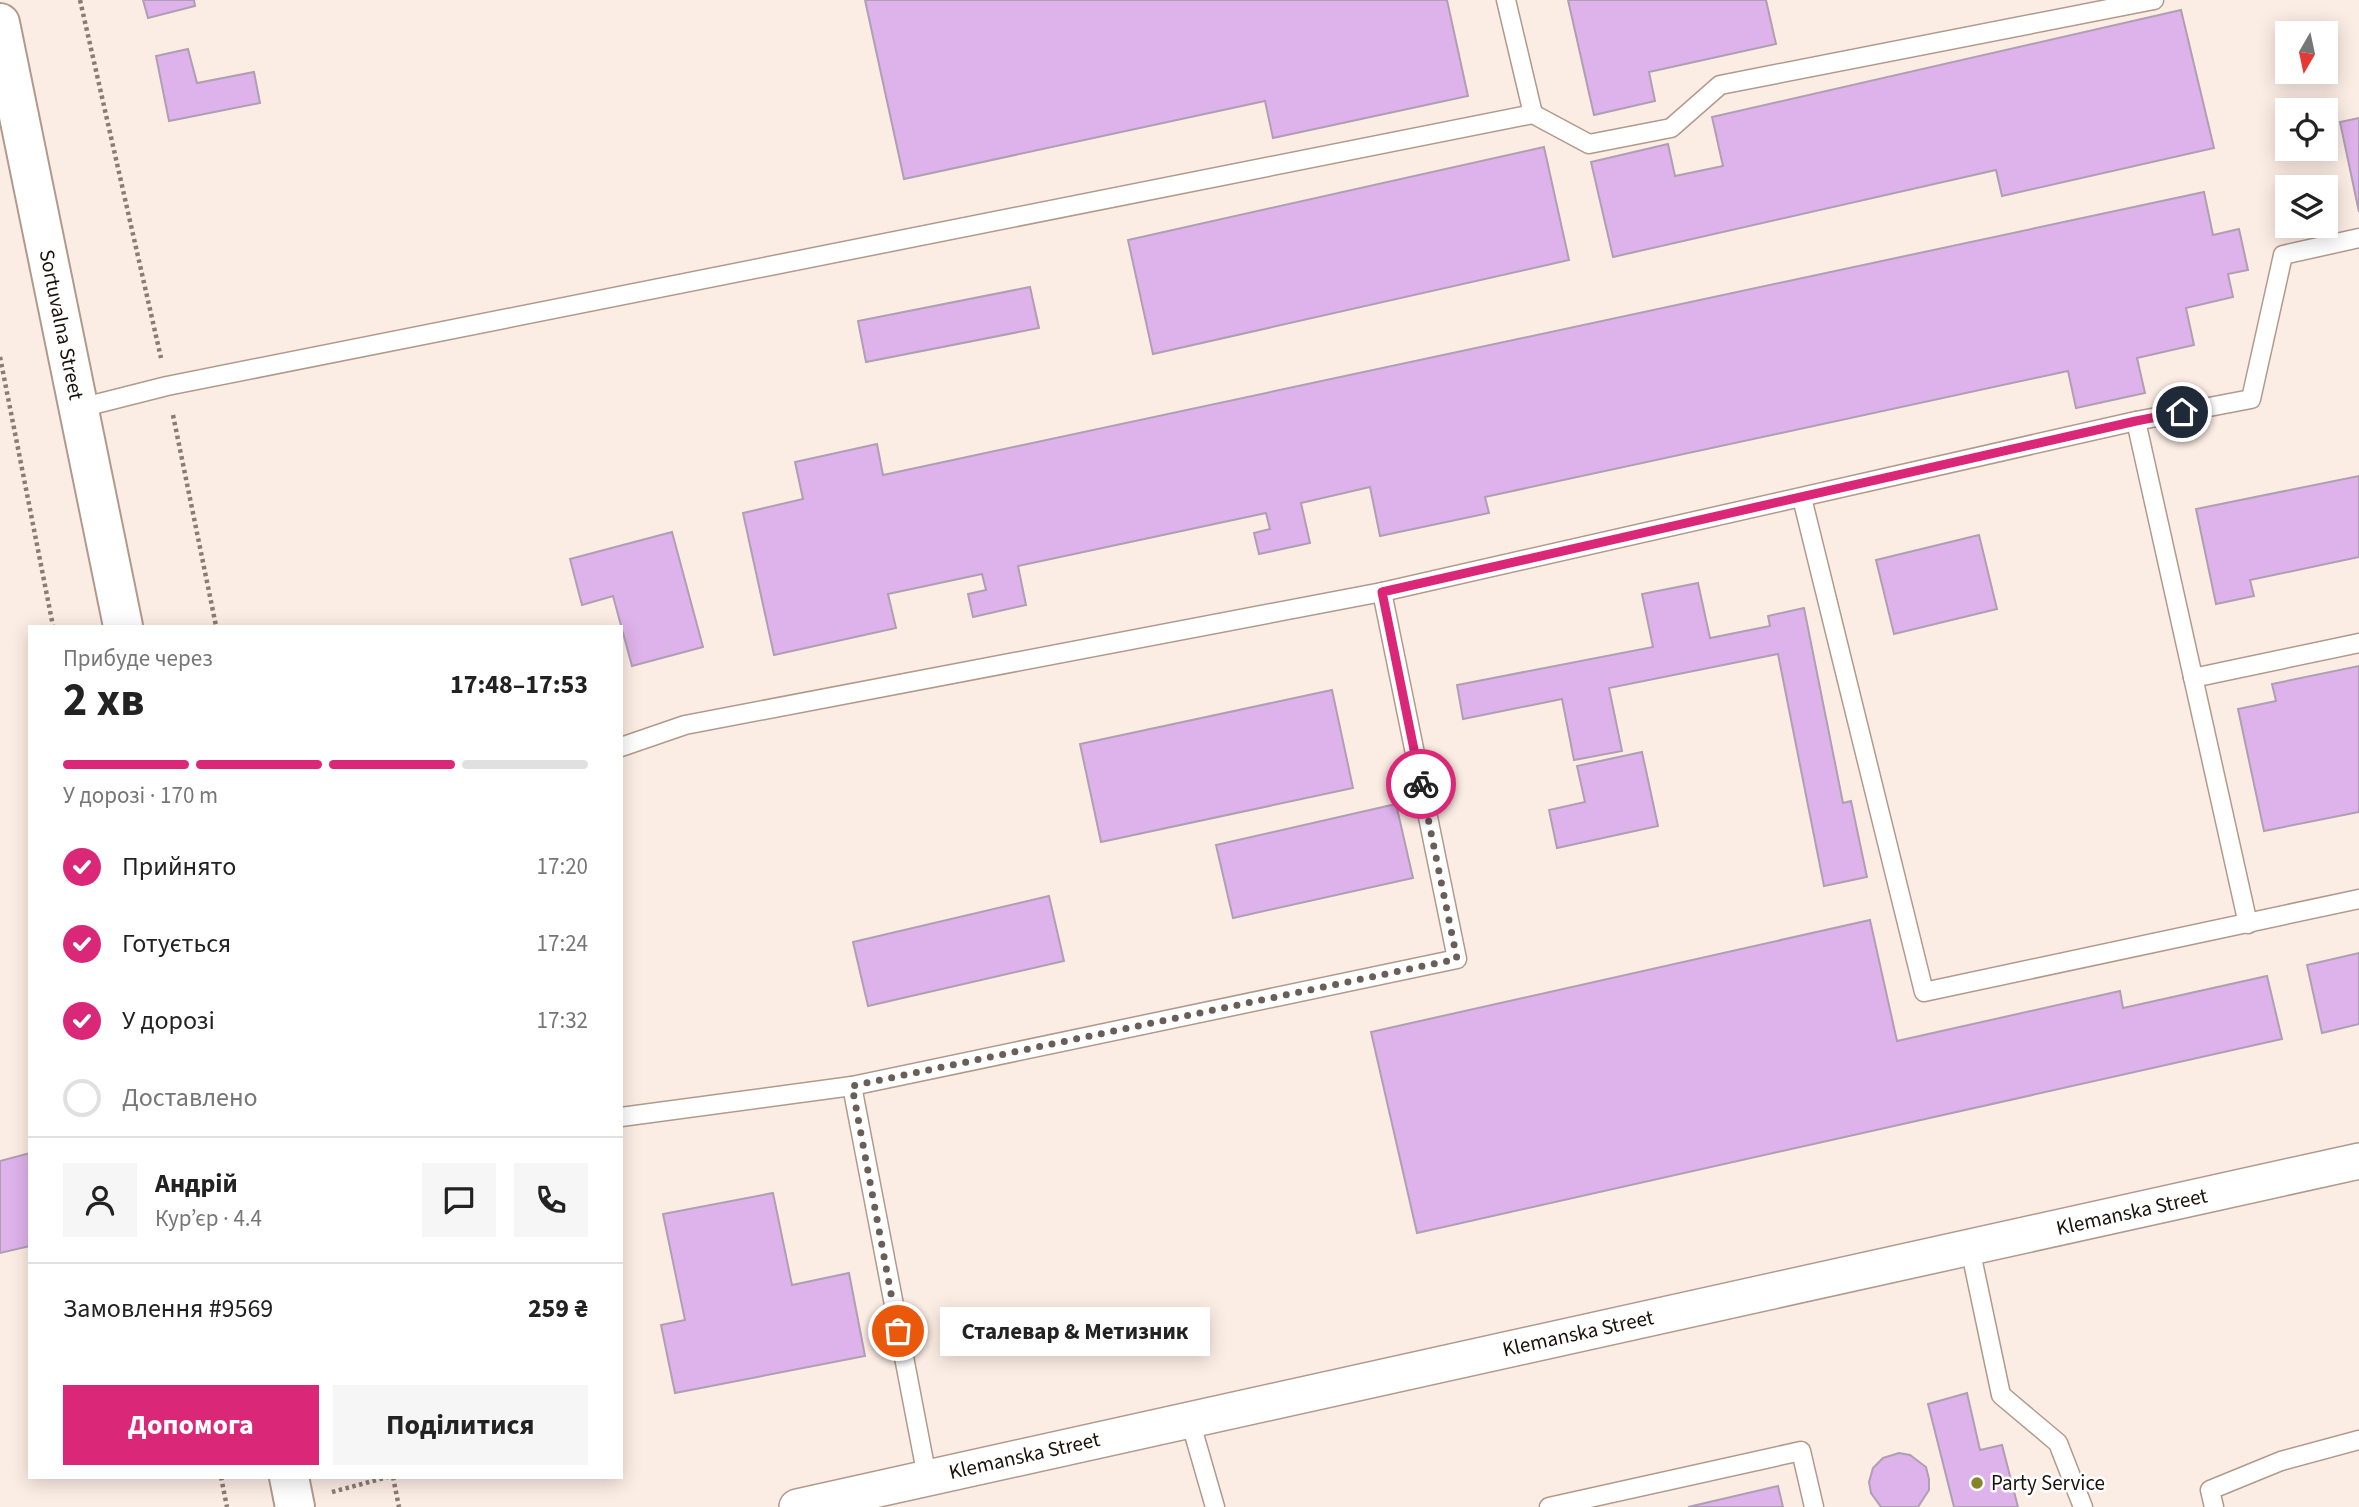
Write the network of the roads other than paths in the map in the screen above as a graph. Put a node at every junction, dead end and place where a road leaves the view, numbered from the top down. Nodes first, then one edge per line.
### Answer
1 (1506, 0) edge
2 (2154, 0) edge
3 (0, 23) edge
4 (1533, 114) junction
5 (2359, 238) edge
6 (80, 408) junction
7 (2136, 421) junction
8 (1802, 498) junction
9 (1382, 592) junction
10 (123, 625) edge
11 (2359, 643) edge
12 (2193, 678) junction
13 (623, 746) edge
14 (2359, 899) edge
15 (2248, 924) junction
16 (852, 1086) junction
17 (623, 1117) edge
18 (2359, 1161) edge
19 (1970, 1248) junction
20 (1189, 1417) junction
21 (2359, 1440) edge
22 (927, 1477) junction
23 (289, 1479) edge
24 (295, 1507) edge
25 (797, 1507) edge
26 (1214, 1507) edge
27 (1549, 1507) edge
28 (1814, 1507) edge
29 (2083, 1507) edge
30 (2214, 1507) edge

1 - 4 lane
2 - 4 lane
3 - 6 street, Sortuvalna Street
4 - 6 lane
5 - 7 lane
6 - 10 street, Sortuvalna Street
7 - 8 lane
7 - 12 lane
8 - 9 lane
8 - 15 lane
9 - 13 lane
9 - 16 lane
11 - 12 lane
12 - 15 lane
14 - 15 lane
16 - 17 lane
16 - 22 lane
18 - 19 street, Klemanska Street
19 - 20 street, Klemanska Street
19 - 29 lane
20 - 22 street, Klemanska Street
20 - 26 lane
21 - 30 lane
22 - 25 street, Klemanska Street
23 - 24 street
27 - 28 lane

